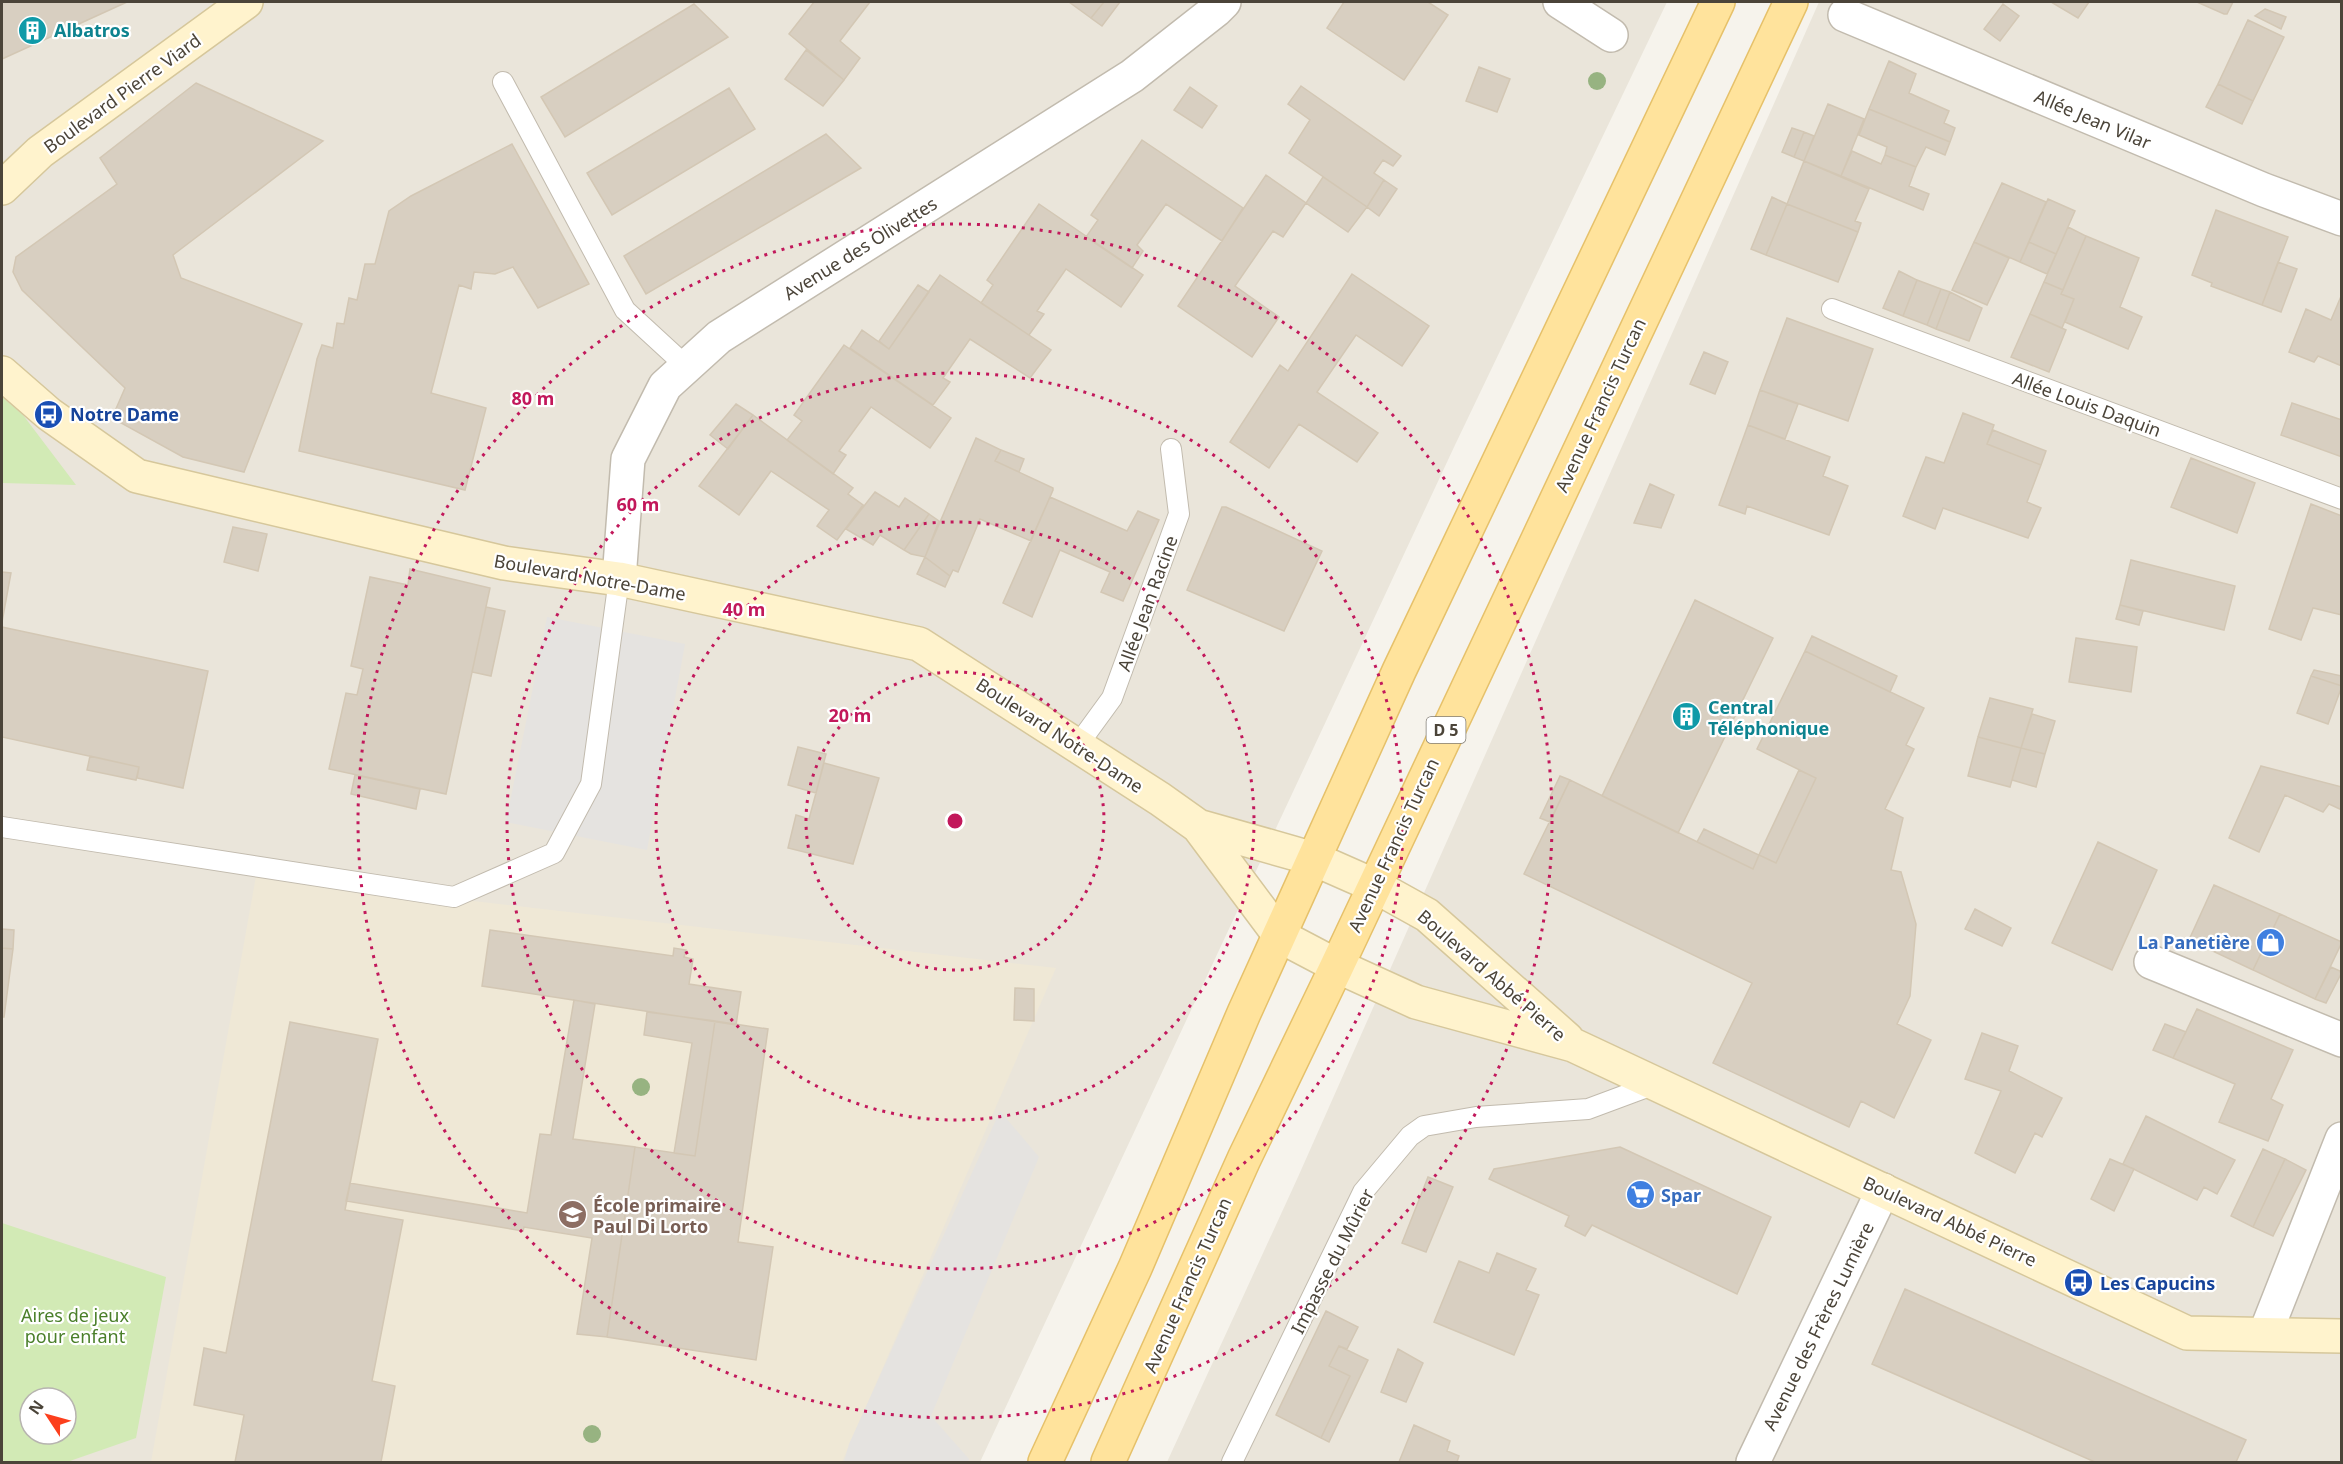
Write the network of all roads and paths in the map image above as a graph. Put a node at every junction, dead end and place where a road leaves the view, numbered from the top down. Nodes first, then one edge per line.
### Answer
1 (246, 2) edge
2 (1224, 2) edge
3 (1560, 2) edge
4 (1718, 2) edge
5 (1791, 2) edge
6 (1845, 15) dead end
7 (1611, 35) dead end
8 (503, 82) dead end
9 (2, 188) edge
10 (2342, 219) edge
11 (1832, 309) dead end
12 (687, 367) junction
13 (2, 373) edge
14 (1171, 450) dead end
15 (2342, 498) edge
16 (619, 579) junction
17 (1077, 746) junction
18 (1198, 826) junction
19 (2, 827) edge
20 (1314, 859) junction
21 (1373, 885) junction
22 (1280, 936) junction
23 (2151, 962) dead end
24 (1337, 966) junction
25 (2342, 1040) edge
26 (1573, 1045) junction
27 (1658, 1083) junction
28 (2342, 1139) edge
29 (1883, 1190) junction
30 (2265, 1334) junction
31 (2342, 1336) edge
32 (1045, 1462) edge
33 (1108, 1462) edge
34 (1232, 1462) edge
35 (1753, 1462) edge

1 - 9 street, Boulevard Pierre Viard
2 - 12 street, Avenue des Olivettes
3 - 7 street
4 - 20 main road
5 - 21 main road, Avenue Francis Turcan / D 5
6 - 10 street, Allée Jean Vilar
8 - 12 lane
11 - 15 lane, Allée Louis Daquin
12 - 16 street, Avenue des Olivettes
13 - 16 street, Boulevard Notre-Dame
14 - 17 lane, Allée Jean Racine
16 - 17 street, Boulevard Notre-Dame
16 - 19 lane
17 - 18 street, Boulevard Notre-Dame
18 - 20 street, Boulevard Notre-Dame
18 - 22 street, Boulevard Notre-Dame
20 - 21 street, Boulevard Abbé Pierre
20 - 22 main road
21 - 24 main road, Avenue Francis Turcan / D 5
21 - 26 street, Boulevard Abbé Pierre
22 - 24 street, Boulevard Notre-Dame
22 - 32 main road
23 - 25 street
24 - 26 street, Boulevard Abbé Pierre
24 - 33 main road, Avenue Francis Turcan / D 5
26 - 27 street, Boulevard Abbé Pierre
27 - 29 street, Boulevard Abbé Pierre
27 - 34 lane, Impasse du Mûrier
28 - 30 street
29 - 30 street, Boulevard Abbé Pierre
29 - 35 street, Avenue des Frères Lumière
30 - 31 street, Boulevard Abbé Pierre

